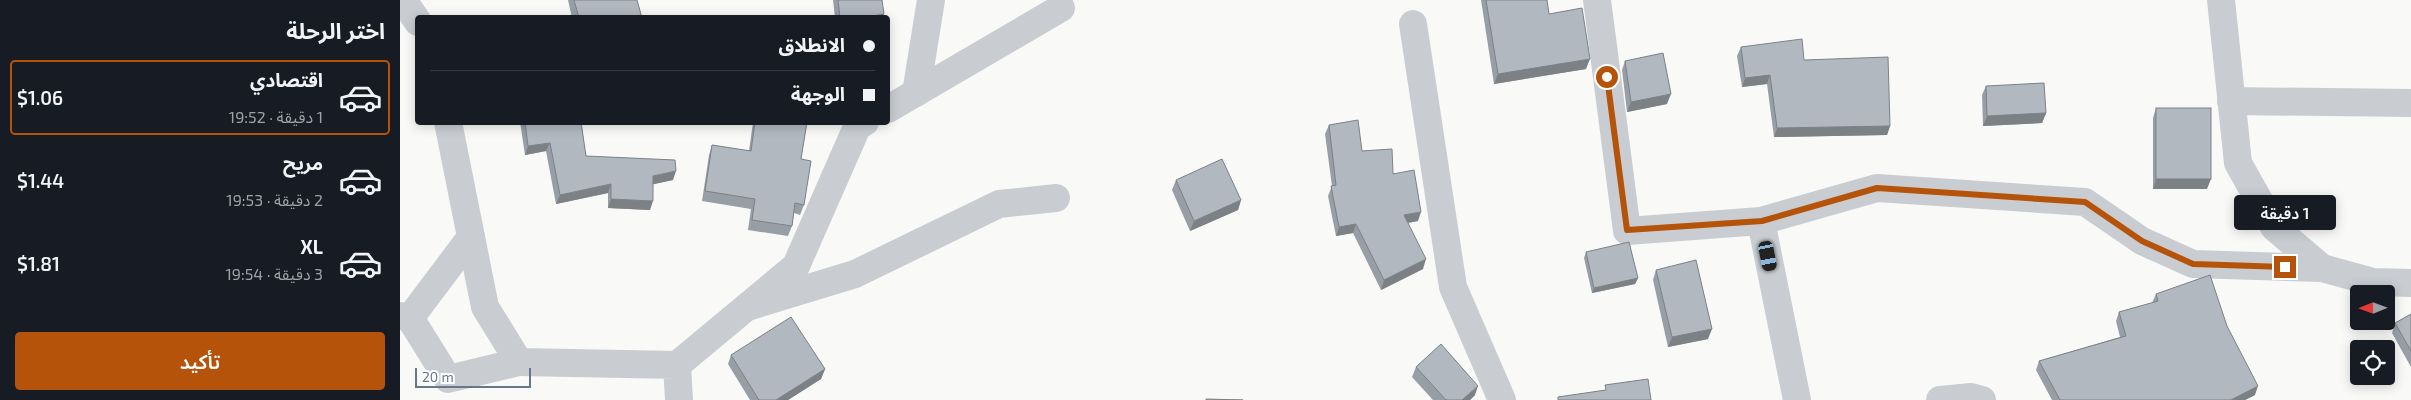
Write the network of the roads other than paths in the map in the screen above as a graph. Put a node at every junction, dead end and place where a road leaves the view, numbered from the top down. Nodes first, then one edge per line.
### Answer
1 (403, 0) edge
2 (931, 0) edge
3 (1597, 0) edge
4 (2221, 0) edge
5 (1061, 8) dead end
6 (415, 18) edge
7 (1413, 24) dead end
8 (916, 93) junction
9 (2231, 100) junction
10 (2411, 103) edge
11 (890, 108) edge
12 (449, 125) edge
13 (860, 125) edge
14 (1056, 198) dead end
15 (1762, 221) junction
16 (470, 237) junction
17 (2322, 268) junction
18 (2411, 283) edge
19 (747, 307) junction
20 (405, 317) edge
21 (519, 362) junction
22 (677, 365) junction
23 (679, 400) edge
24 (1502, 400) edge
25 (1796, 400) edge
26 (1940, 400) edge
27 (1982, 400) edge

1 - 6 street
2 - 8 street
3 - 15 street
4 - 9 street
5 - 8 street
7 - 24 street
8 - 11 street
9 - 10 street
9 - 17 street
12 - 16 street
13 - 19 street
14 - 19 street
15 - 17 street
15 - 25 street
16 - 20 street
16 - 21 street
17 - 18 street
19 - 22 street
20 - 21 street
21 - 22 street
22 - 23 street
26 - 27 street

